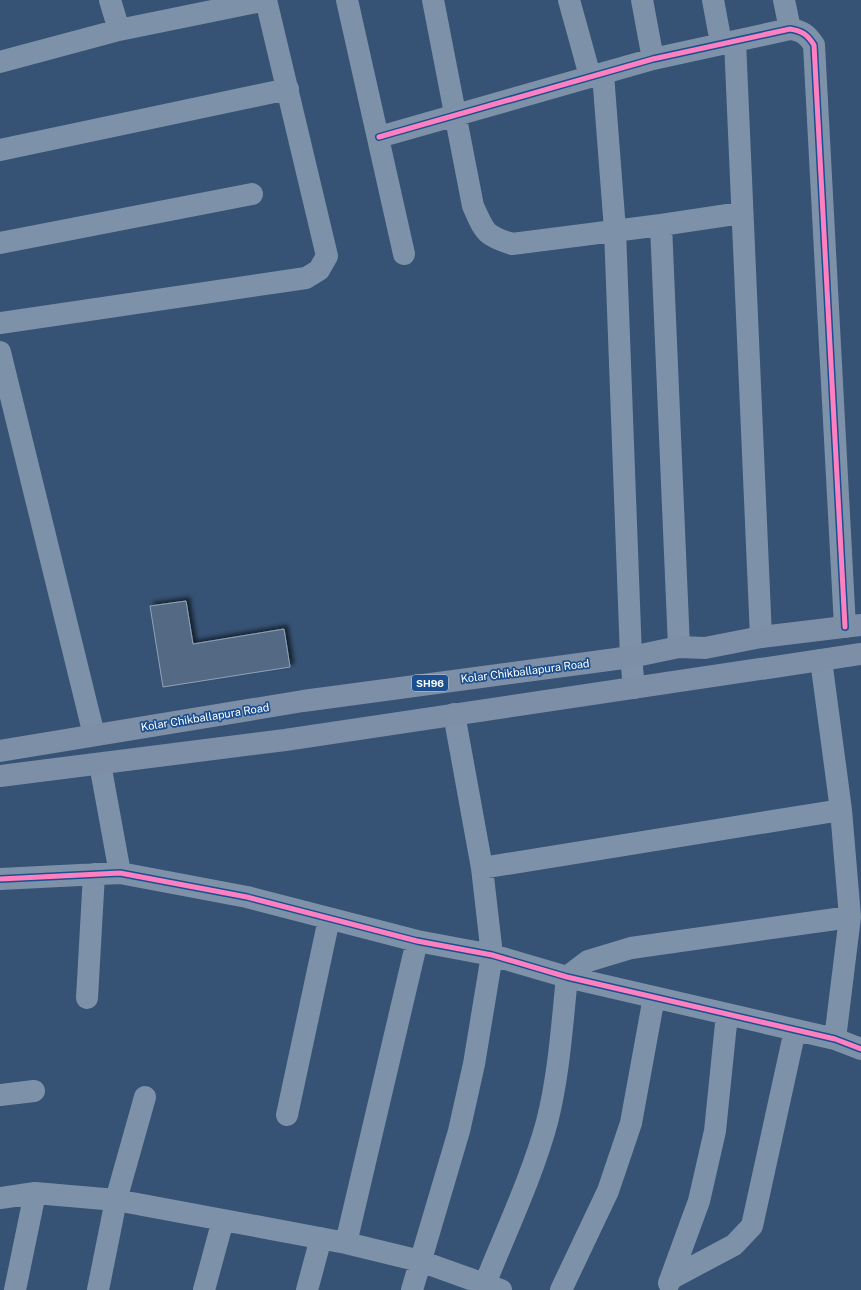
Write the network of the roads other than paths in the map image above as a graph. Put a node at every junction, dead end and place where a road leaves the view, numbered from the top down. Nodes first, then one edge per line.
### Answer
1 (110, 0) edge
2 (266, 0) edge
3 (347, 0) edge
4 (433, 0) edge
5 (570, 0) edge
6 (642, 0) edge
7 (713, 0) edge
8 (784, 0) edge
9 (790, 29) junction
10 (119, 30) junction
11 (728, 42) junction
12 (653, 59) junction
13 (0, 62) edge
14 (597, 75) junction
15 (288, 89) junction
16 (456, 114) junction
17 (379, 137) junction
18 (0, 150) edge
19 (252, 194) dead end
20 (741, 213) junction
21 (661, 226) junction
22 (615, 230) junction
23 (0, 243) edge
24 (404, 254) dead end
25 (0, 323) edge
26 (0, 352) edge
27 (853, 626) edge
28 (761, 637) junction
29 (679, 647) junction
30 (861, 654) edge
31 (631, 657) junction
32 (821, 660) junction
33 (634, 688) junction
34 (454, 714) junction
35 (94, 735) junction
36 (0, 751) edge
37 (100, 764) junction
38 (0, 776) edge
39 (841, 810) junction
40 (482, 868) junction
41 (120, 873) junction
42 (94, 874) junction
43 (0, 879) edge
44 (850, 917) junction
45 (329, 918) junction
46 (417, 941) junction
47 (492, 955) junction
48 (567, 977) junction
49 (654, 997) junction
50 (87, 998) dead end
51 (727, 1014) junction
52 (795, 1030) junction
53 (835, 1039) junction
54 (861, 1049) edge
55 (34, 1091) dead end
56 (0, 1095) edge
57 (145, 1096) dead end
58 (287, 1115) dead end
59 (35, 1193) junction
60 (0, 1198) edge
61 (116, 1200) junction
62 (223, 1220) junction
63 (321, 1238) junction
64 (346, 1243) junction
65 (420, 1261) junction
66 (669, 1284) edge
67 (493, 1287) edge
68 (15, 1290) edge
69 (98, 1290) edge
70 (204, 1290) edge
71 (307, 1290) edge
72 (412, 1290) edge
73 (561, 1290) edge

1 - 10 street
2 - 10 street
2 - 15 street
3 - 17 street
4 - 16 street
5 - 14 street
6 - 12 street
7 - 11 street
8 - 9 street
9 - 11 street
9 - 27 street
10 - 13 street
11 - 12 street
11 - 20 street
12 - 14 street
14 - 16 street
14 - 22 street
15 - 18 street
15 - 25 street
16 - 17 street
16 - 22 street
17 - 24 street
19 - 23 street
20 - 21 street
20 - 28 street
21 - 22 street
21 - 29 street
22 - 31 street
26 - 35 street
27 - 28 main road, Kolar Chikballapura Road / SH96
28 - 29 main road, Kolar Chikballapura Road / SH96
29 - 31 main road, Kolar Chikballapura Road / SH96
30 - 32 main road
31 - 33 street
31 - 35 main road, Kolar Chikballapura Road / SH96
32 - 33 main road
32 - 39 street
33 - 34 main road
34 - 37 main road
34 - 40 street
35 - 36 main road, Kolar Chikballapura Road / SH96
37 - 38 main road
37 - 41 street
39 - 40 street
39 - 44 street
40 - 47 street
41 - 42 street
41 - 45 street
42 - 43 street
42 - 50 street
44 - 48 street
44 - 53 street
45 - 46 street
45 - 58 street
46 - 47 street
46 - 64 street
47 - 48 street
47 - 65 street
48 - 49 street
48 - 67 street
49 - 51 street
49 - 73 street
51 - 52 street
51 - 66 street
52 - 53 street
52 - 66 street
53 - 54 street
55 - 56 street
57 - 61 street
59 - 60 street
59 - 61 street
59 - 68 street
61 - 62 street
61 - 69 street
62 - 63 street
62 - 70 street
63 - 64 street
63 - 71 street
64 - 65 street
65 - 67 street
65 - 72 street

